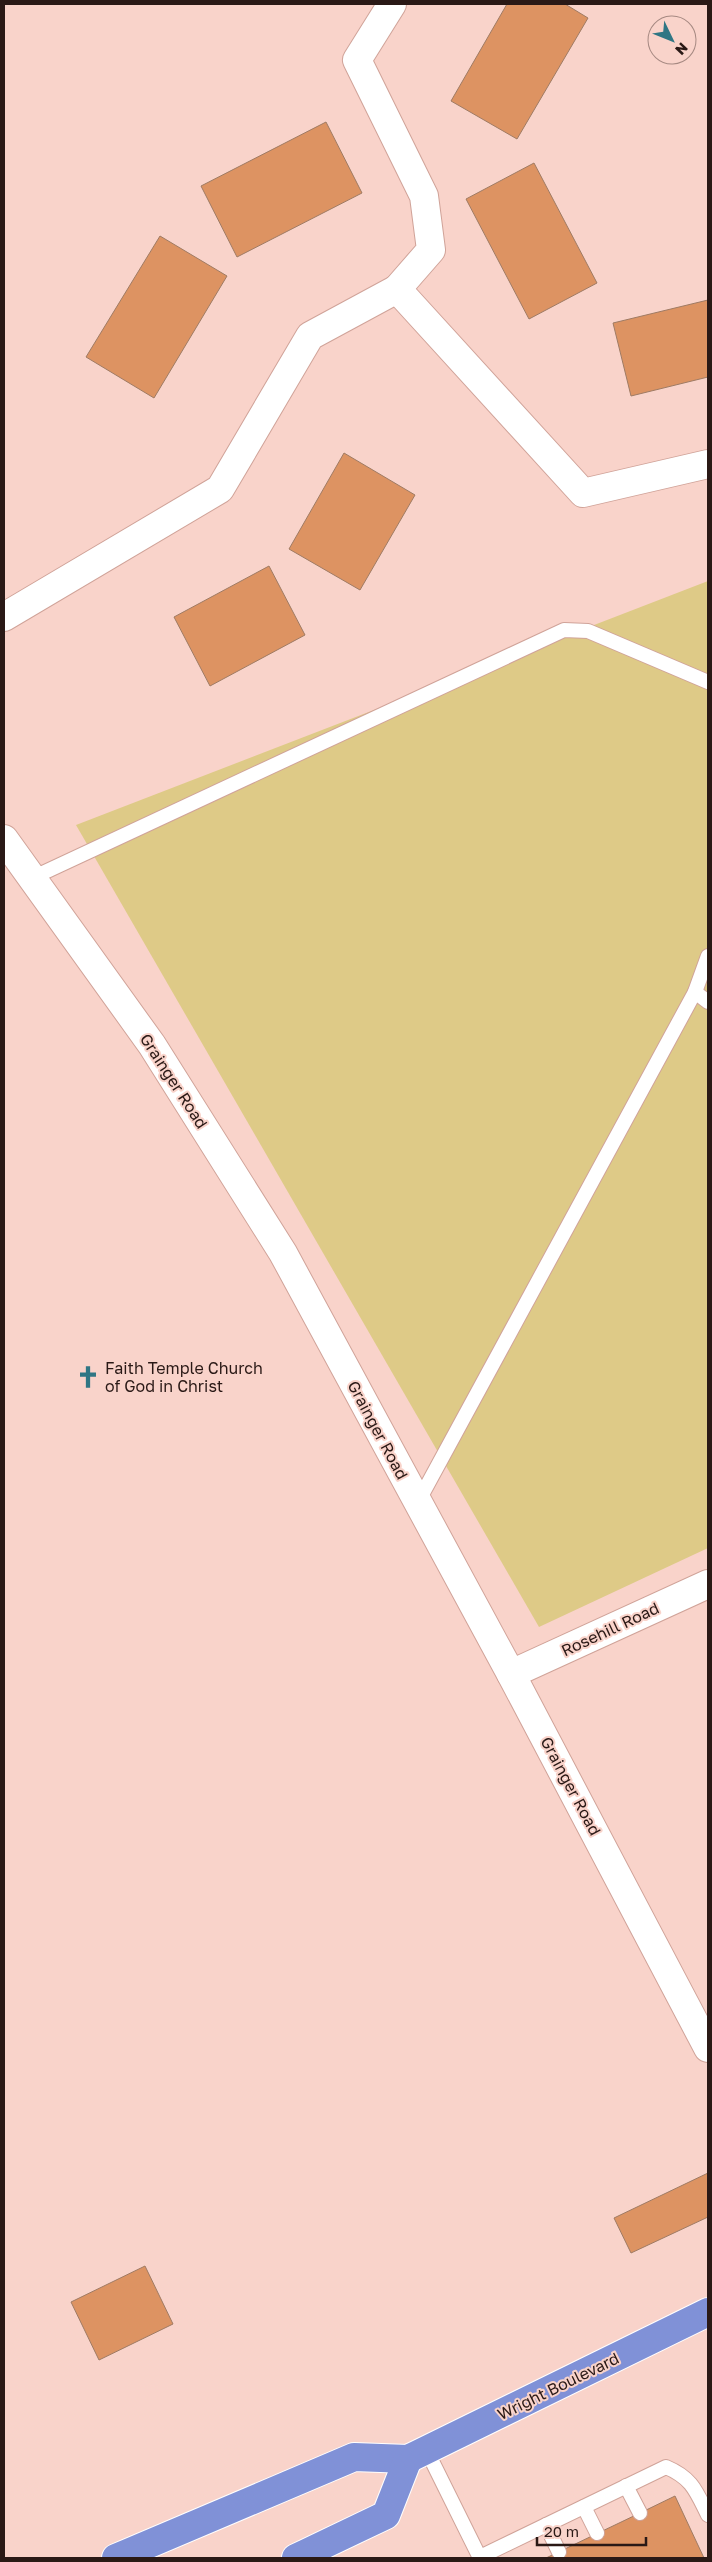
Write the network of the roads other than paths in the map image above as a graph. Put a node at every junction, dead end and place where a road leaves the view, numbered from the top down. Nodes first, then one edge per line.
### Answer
1 (392, 4) edge
2 (397, 289) junction
3 (708, 464) edge
4 (4, 617) edge
5 (708, 682) edge
6 (4, 838) edge
7 (32, 878) junction
8 (708, 956) edge
9 (695, 992) junction
10 (708, 1002) edge
11 (418, 1502) junction
12 (708, 1584) edge
13 (511, 1674) junction
14 (708, 2048) edge
15 (708, 2312) edge
16 (418, 2455) junction
17 (626, 2486) junction
18 (584, 2507) junction
19 (640, 2513) dead end
20 (708, 2515) edge
21 (546, 2525) junction
22 (597, 2533) dead end
23 (559, 2552) dead end
24 (116, 2558) edge
25 (296, 2558) edge
26 (480, 2558) edge

1 - 2 street
2 - 3 street
2 - 4 street
5 - 7 lane
6 - 7 street, Grainger Road
7 - 11 street, Grainger Road
8 - 9 lane
9 - 10 lane
9 - 11 lane
11 - 13 street, Grainger Road
12 - 13 street, Rosehill Road
13 - 14 street, Grainger Road
15 - 16 highway, Wright Boulevard
16 - 24 highway, Wright Boulevard
16 - 25 highway
16 - 26 lane
17 - 18 lane
17 - 19 lane
17 - 20 lane
18 - 21 lane
18 - 22 lane
21 - 23 lane
21 - 26 lane

